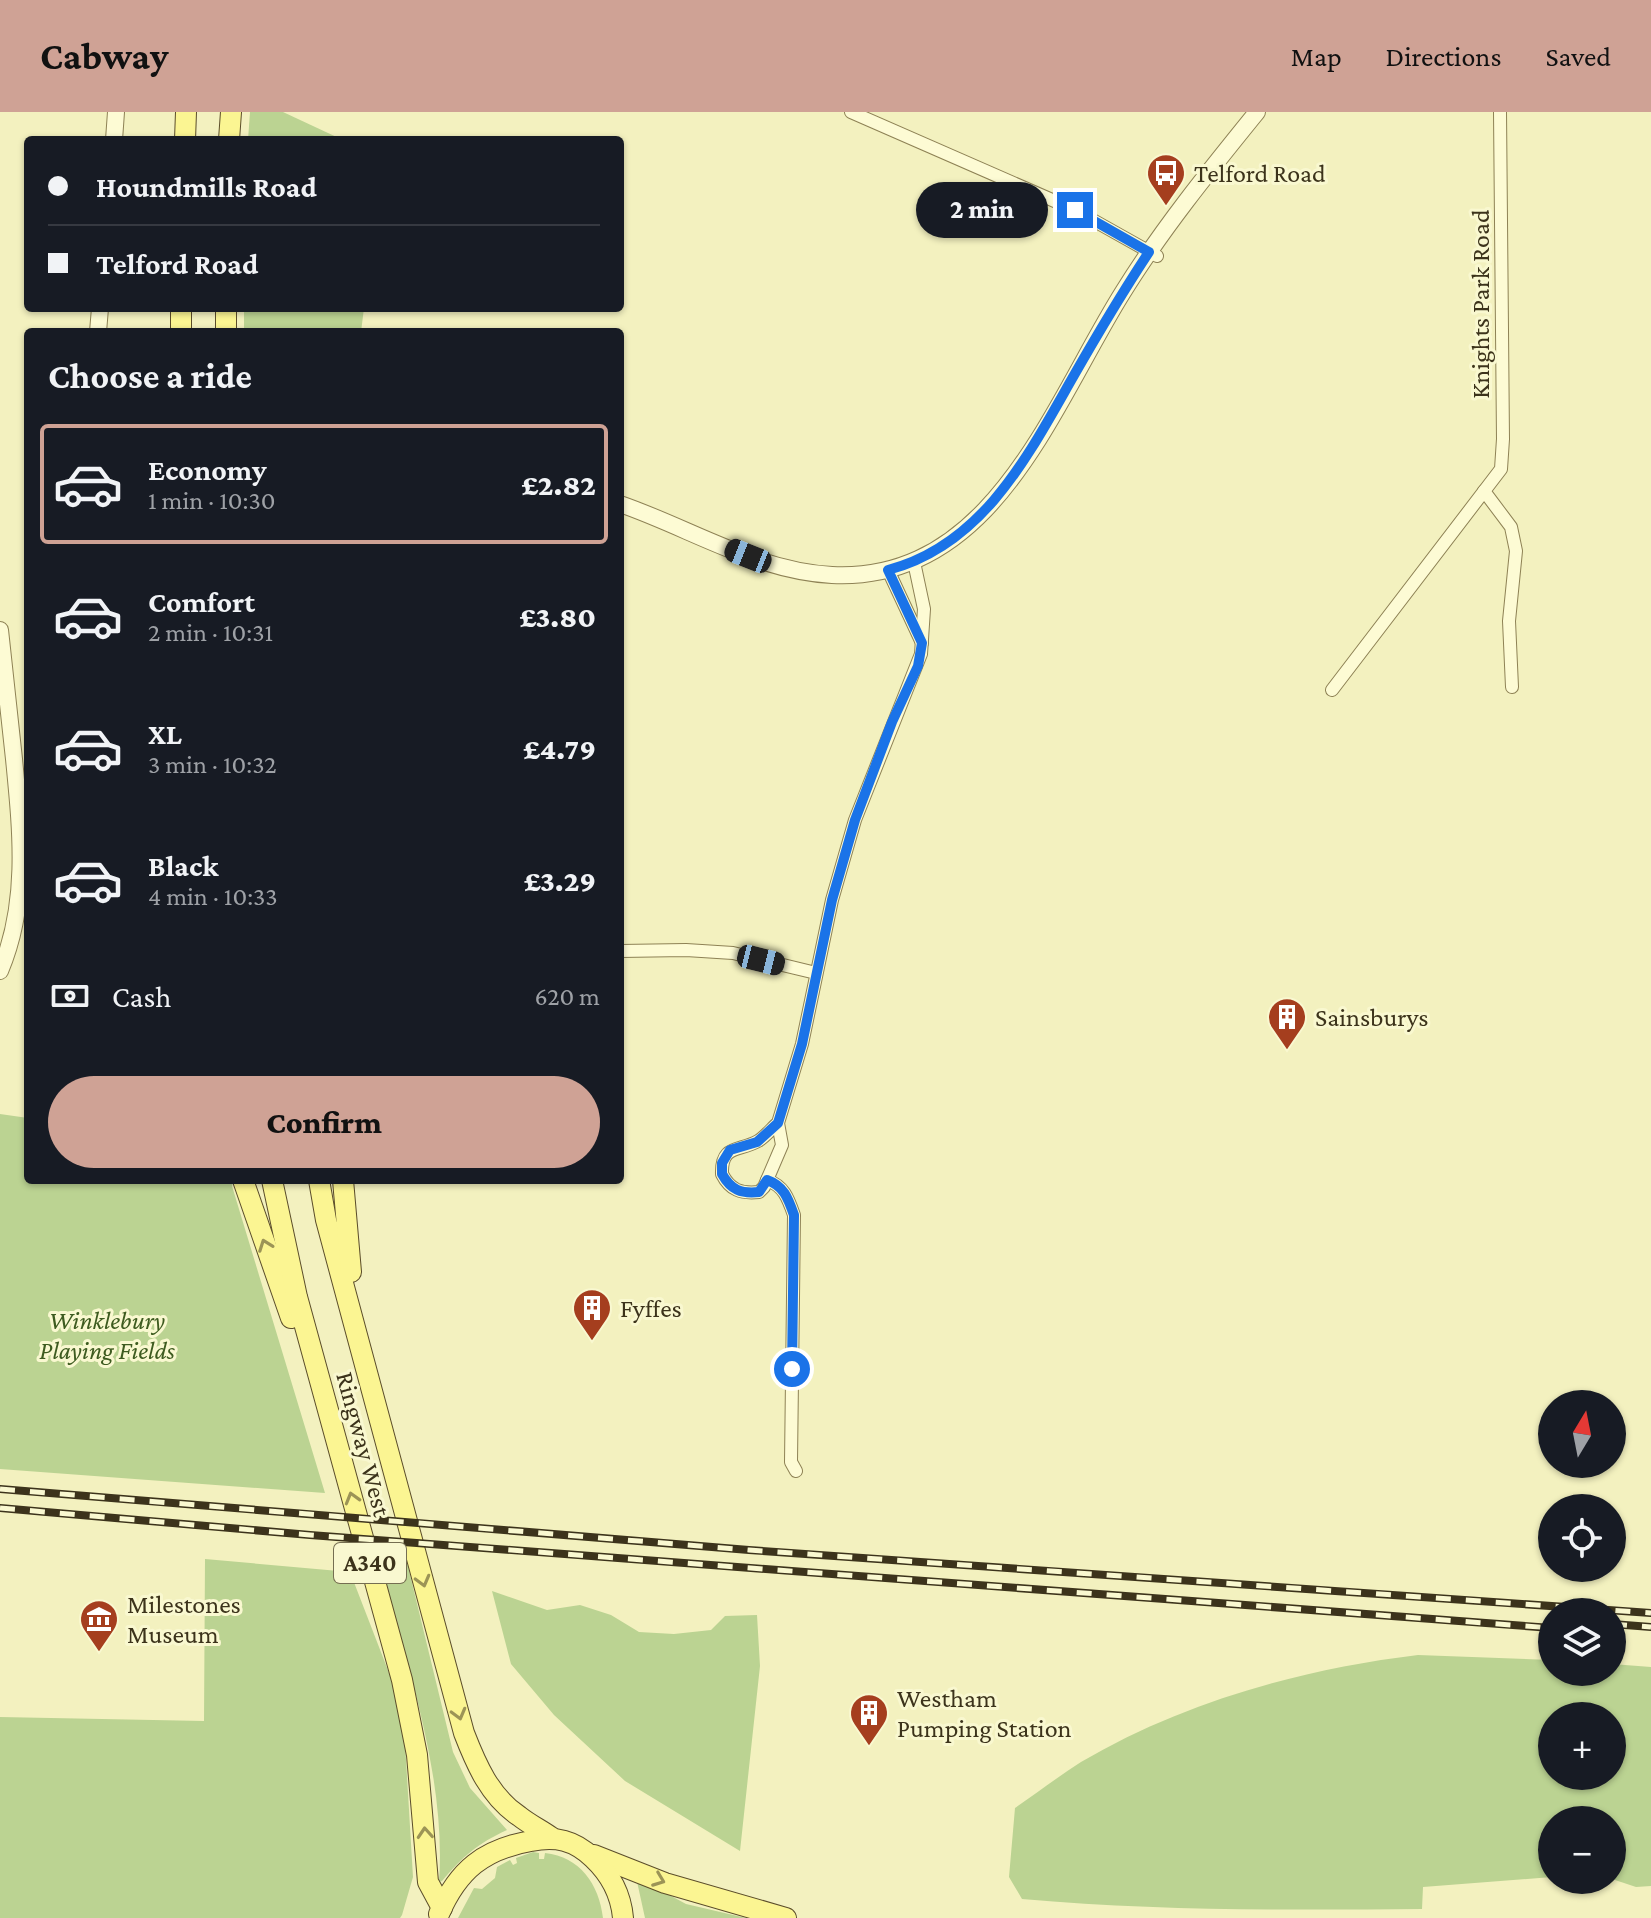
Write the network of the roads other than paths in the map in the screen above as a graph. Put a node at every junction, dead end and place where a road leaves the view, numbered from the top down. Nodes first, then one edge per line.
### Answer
1 (116, 112) edge
2 (186, 112) edge
3 (231, 112) edge
4 (851, 112) edge
5 (1257, 112) edge
6 (1500, 112) edge
7 (114, 136) edge
8 (185, 136) edge
9 (229, 136) edge
10 (1153, 254) junction
11 (1484, 491) junction
12 (624, 506) edge
13 (914, 562) junction
14 (888, 570) junction
15 (0, 630) edge
16 (922, 643) junction
17 (1512, 687) dead end
18 (1332, 690) dead end
19 (7, 756) edge
20 (624, 951) edge
21 (0, 971) edge
22 (816, 973) junction
23 (778, 1123) junction
24 (767, 1180) junction
25 (244, 1184) edge
26 (273, 1184) edge
27 (320, 1184) edge
28 (343, 1184) edge
29 (355, 1326) junction
30 (338, 1450) junction
31 (796, 1471) dead end
32 (551, 1837) junction
33 (587, 1852) junction
34 (440, 1913) edge
35 (623, 1918) edge
36 (786, 1918) edge

1 - 7 street
2 - 8 main road
3 - 9 main road
4 - 10 street
5 - 10 street
6 - 11 street, Knights Park Road
10 - 13 street
11 - 17 street
11 - 18 street, Knights Park Road
12 - 14 street
13 - 14 street
13 - 16 street
14 - 16 street
15 - 19 street
16 - 22 street
19 - 21 street
20 - 22 street
22 - 23 street
23 - 24 street
23 - 24 street
24 - 31 street
30 -> 25 main road
26 - 30 main road, Ringway West / A340
27 - 29 main road, Ringway West / A340
28 - 29 main road
29 -> 32 main road, Ringway West / A340
34 -> 30 main road, Ringway West / A340
32 - 33 main road, Ringway West
32 - 34 main road
33 - 35 main road
33 -> 36 main road, Ringway West

